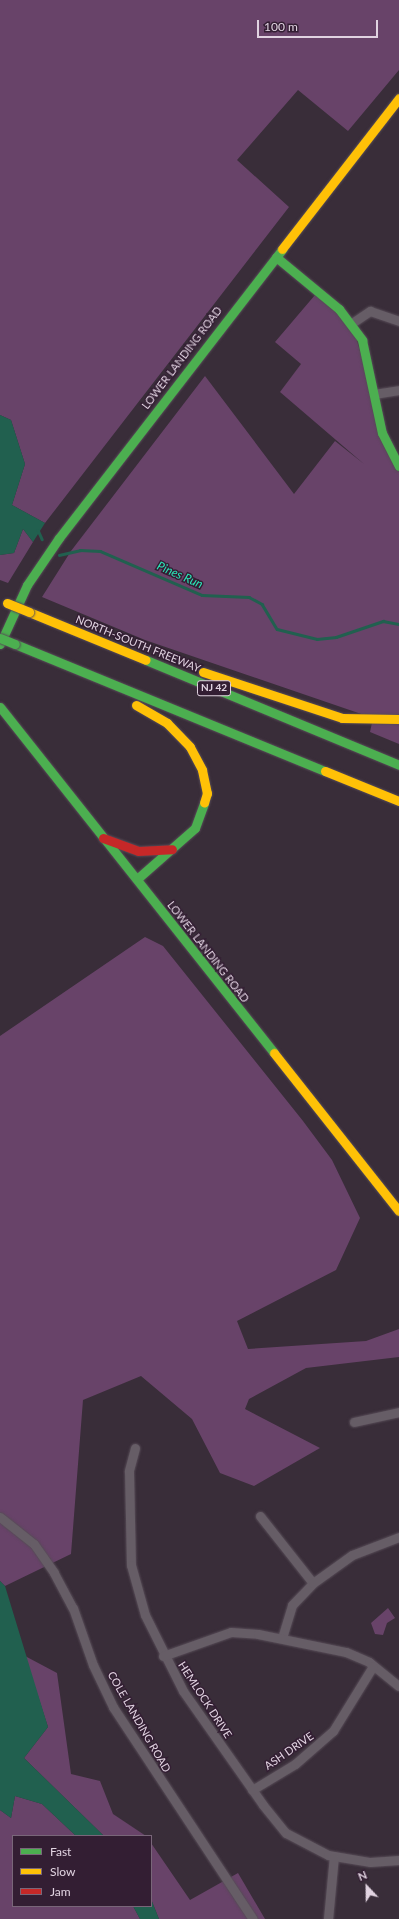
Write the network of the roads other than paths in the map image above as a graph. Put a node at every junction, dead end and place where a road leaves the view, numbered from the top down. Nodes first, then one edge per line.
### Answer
1 (399, 98) edge
2 (276, 257) junction
3 (399, 321) edge
4 (352, 323) junction
5 (399, 390) edge
6 (374, 394) junction
7 (399, 466) edge
8 (4, 601) edge
9 (0, 638) edge
10 (105, 643) junction
11 (0, 644) edge
12 (106, 682) junction
13 (0, 707) edge
14 (399, 719) edge
15 (399, 765) edge
16 (399, 801) edge
17 (103, 838) junction
18 (172, 849) junction
19 (136, 879) junction
20 (399, 1211) edge
21 (399, 1412) edge
22 (354, 1422) dead end
23 (135, 1448) dead end
24 (260, 1516) dead end
25 (0, 1517) edge
26 (399, 1537) edge
27 (313, 1583) junction
28 (282, 1638) junction
29 (163, 1656) junction
30 (373, 1666) junction
31 (399, 1686) edge
32 (252, 1790) junction
33 (334, 1856) junction
34 (399, 1860) edge
35 (253, 1919) edge
36 (328, 1919) edge

1 - 2 main road, LOWER LANDING ROAD
2 - 4 main road
2 - 11 main road, LOWER LANDING ROAD
3 - 4 street
4 - 6 main road
5 - 6 street
6 - 7 main road
8 - 10 main road, NORTH-SOUTH FREEWAY / NJ 42, bridge
9 - 12 main road, bridge
10 - 14 main road
10 - 15 main road, NORTH-SOUTH FREEWAY / NJ 42
12 - 16 main road
12 - 18 main road
13 - 17 main road, LOWER LANDING ROAD
17 - 18 main road
17 - 19 main road, LOWER LANDING ROAD
18 - 19 main road
19 - 20 main road, LOWER LANDING ROAD
21 - 22 street
23 - 29 street, HEMLOCK DRIVE
24 - 27 street
25 - 35 street, COLE LANDING ROAD
26 - 27 street
27 - 28 street
28 - 29 street
28 - 30 street
29 - 32 street, HEMLOCK DRIVE
30 - 31 street
30 - 32 street, ASH DRIVE
32 - 33 street, HEMLOCK DRIVE
33 - 34 street, HEMLOCK DRIVE
33 - 36 street

